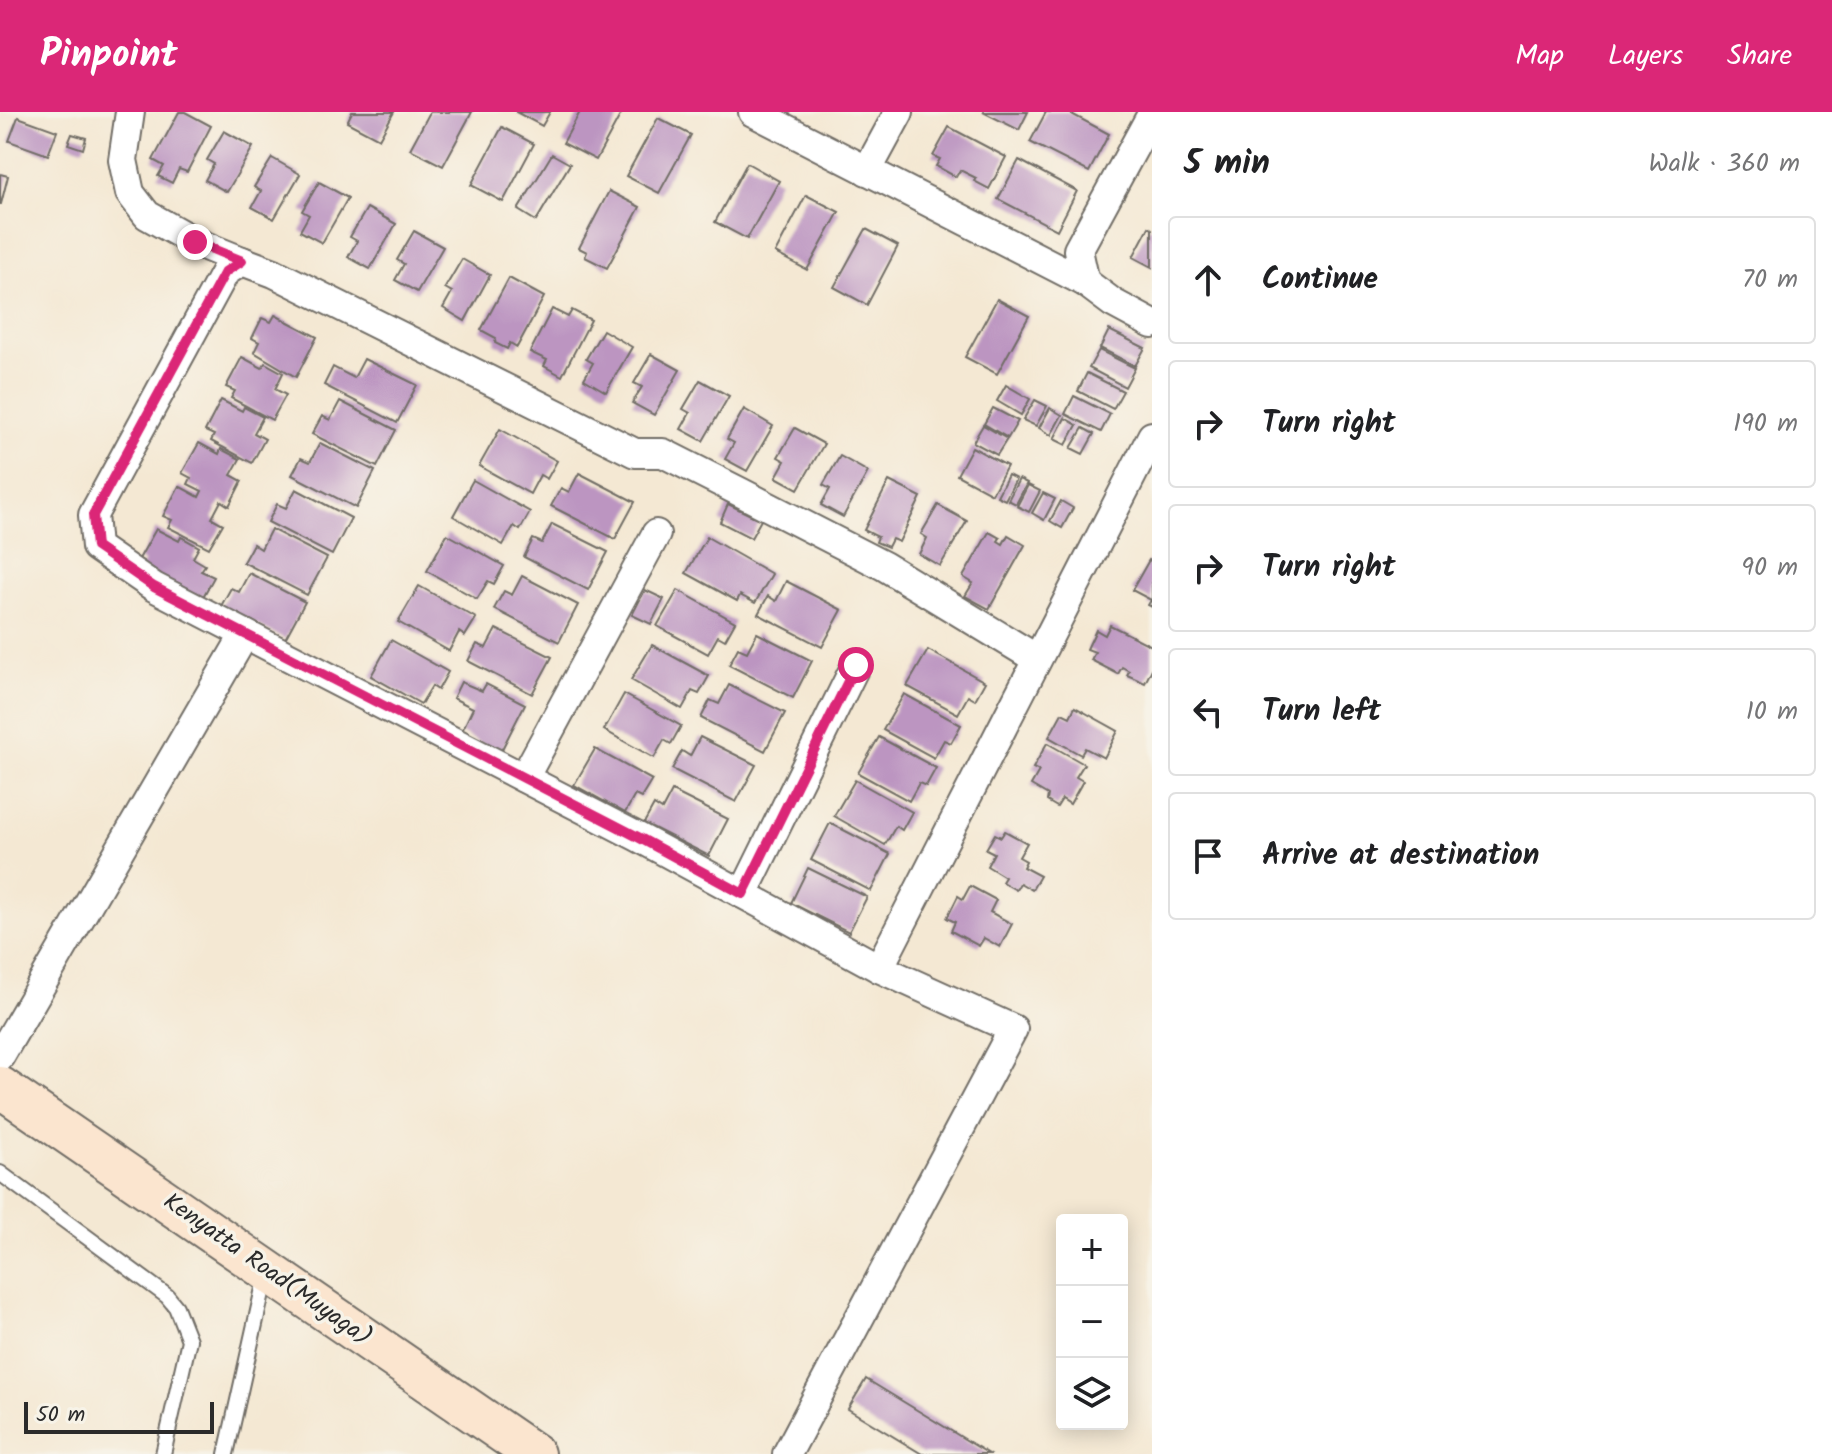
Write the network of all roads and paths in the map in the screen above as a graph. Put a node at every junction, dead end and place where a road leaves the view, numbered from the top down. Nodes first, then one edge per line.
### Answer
1 (130, 112) edge
2 (753, 112) edge
3 (899, 112) edge
4 (1152, 114) edge
5 (867, 171) junction
6 (242, 261) junction
7 (1085, 282) junction
8 (1152, 324) edge
9 (1152, 436) edge
10 (656, 534) dead end
11 (245, 634) junction
12 (1037, 659) junction
13 (856, 665) dead end
14 (524, 778) junction
15 (743, 894) junction
16 (879, 968) junction
17 (0, 1056) edge
18 (0, 1087) edge
19 (0, 1173) edge
20 (267, 1271) junction
21 (163, 1454) edge
22 (226, 1454) edge
23 (534, 1454) edge
24 (787, 1454) edge

1 - 6 street
2 - 5 street
3 - 5 street
4 - 7 street
5 - 7 street
6 - 11 street
6 - 12 street
7 - 8 street
9 - 12 street
10 - 14 street
11 - 14 street
11 - 17 street
12 - 16 street
13 - 15 street
14 - 15 street
15 - 16 street
16 - 24 street
18 - 20 main road, Kenyatta Road(Muyaga)
19 - 21 lane
20 - 22 lane
20 - 23 main road, Kenyatta Road(Muyaga)

